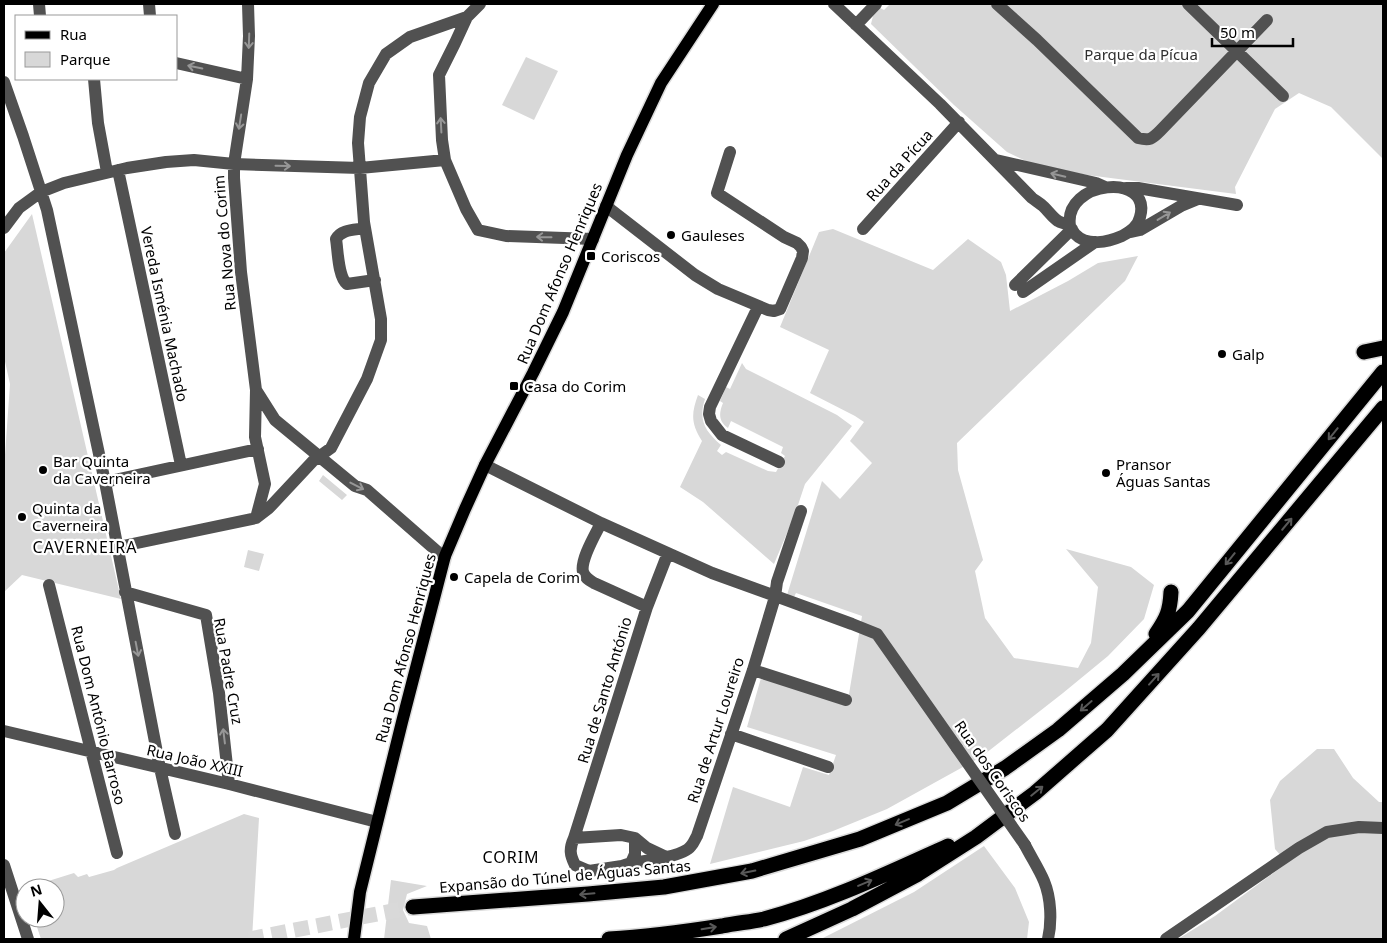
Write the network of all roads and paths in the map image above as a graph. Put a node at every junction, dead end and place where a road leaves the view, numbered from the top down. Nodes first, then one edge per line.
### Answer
1 (248, 4) edge
2 (480, 4) edge
3 (713, 4) edge
4 (834, 4) edge
5 (876, 4) edge
6 (997, 4) edge
7 (1188, 4) edge
8 (467, 17) junction
9 (1267, 20) dead end
10 (856, 25) junction
11 (1238, 51) junction
12 (178, 63) edge
13 (247, 79) junction
14 (94, 80) edge
15 (4, 82) edge
16 (1284, 96) dead end
17 (959, 122) junction
18 (730, 152) dead end
19 (446, 160) junction
20 (996, 160) junction
21 (234, 164) junction
22 (360, 168) junction
23 (112, 171) junction
24 (1105, 187) junction
25 (1126, 188) junction
26 (41, 192) junction
27 (1199, 199) junction
28 (1237, 205) dead end
29 (606, 206) junction
30 (4, 228) edge
31 (365, 228) junction
32 (1071, 228) junction
33 (863, 229) dead end
34 (1128, 232) junction
35 (593, 239) junction
36 (1095, 242) junction
37 (375, 280) junction
38 (758, 307) junction
39 (1383, 348) edge
40 (1364, 352) dead end
41 (1383, 372) edge
42 (256, 390) junction
43 (1383, 408) edge
44 (258, 449) junction
45 (318, 456) junction
46 (779, 462) dead end
47 (181, 465) junction
48 (485, 465) junction
49 (105, 482) junction
50 (265, 484) junction
51 (284, 494) junction
52 (800, 511) dead end
53 (256, 518) junction
54 (601, 523) junction
55 (118, 547) junction
56 (668, 554) junction
57 (445, 556) junction
58 (50, 584) dead end
59 (1171, 592) dead end
60 (126, 596) junction
61 (775, 597) junction
62 (647, 607) junction
63 (753, 670) junction
64 (1123, 674) junction
65 (846, 700) dead end
66 (4, 731) edge
67 (731, 734) junction
68 (92, 752) junction
69 (828, 766) dead end
70 (160, 768) junction
71 (229, 784) junction
72 (377, 822) junction
73 (1383, 828) edge
74 (984, 831) junction
75 (175, 834) dead end
76 (574, 838) junction
77 (635, 838) junction
78 (118, 853) dead end
79 (666, 857) junction
80 (631, 863) junction
81 (4, 865) edge
82 (413, 907) tunnel mouth
83 (28, 939) edge
84 (354, 939) edge
85 (609, 939) edge
86 (786, 939) edge
87 (1048, 939) edge
88 (1166, 939) edge

1 -> 13 street, Rua Nova do Corim
2 - 8 street
3 - 29 main road, Rua Dom Afonso Henriques
4 - 10 street
5 - 10 street
6 - 11 street
7 - 11 street
19 -> 8 street
8 - 22 street
9 - 11 street
10 - 17 street
11 - 16 street
13 -> 12 street
13 -> 21 street, Rua Nova do Corim
14 - 23 street, Vereda Isménia Machado
15 - 26 street
17 - 20 street
17 - 33 street, Rua da Pícua
18 - 38 street
19 - 22 street
35 -> 19 street
24 -> 20 street
20 - 32 street
21 -> 22 street
21 - 23 street
21 - 42 street, Rua Nova do Corim
22 - 31 street
23 - 26 street
23 - 47 street, Vereda Isménia Machado
24 - 25 street
24 - 32 street
25 - 27 street
25 - 34 street
26 - 30 street
26 - 49 street
27 - 28 street
34 -> 27 street
29 - 35 main road, Rua Dom Afonso Henriques
29 - 38 street
31 - 37 street
31 - 37 street
32 - 36 street
32 - 36 street
34 - 36 street
35 - 48 main road, Rua Dom Afonso Henriques
37 - 45 street
38 - 46 street
39 - 40 highway
41 -> 64 highway
42 - 44 street, Rua Nova do Corim
42 - 45 street, Rua Nova do Corim
74 -> 43 highway
44 - 47 street
44 - 50 street, Rua Nova do Corim
45 - 51 street
45 -> 57 street, Rua Nova do Corim
47 - 49 street
48 - 54 street
48 - 57 main road, Rua Dom Afonso Henriques
49 - 55 street
50 - 51 street
50 - 53 street, Rua Nova do Corim
51 - 53 street
52 - 61 street, Rua de Artur Loureiro
53 - 55 street
54 - 56 street
54 - 62 street
55 - 60 street
56 - 61 street
56 - 62 street, Rua de Santo António
57 - 72 main road, Rua Dom Afonso Henriques
58 - 68 street, Rua Dom António Barroso
59 - 64 highway
60 -> 70 street
71 -> 60 street, Rua Padre Cruz
61 - 63 street, Rua de Artur Loureiro
61 - 87 street, Rua dos Coriscos, bridge
62 - 76 street, Rua de Santo António
63 - 65 street
63 - 67 street, Rua de Artur Loureiro
64 -> 82 highway, Expansão do Túnel de Águas Santas
66 - 68 street, Rua João XXIII
67 - 69 street
67 - 79 street, Rua de Artur Loureiro
68 - 70 street, Rua João XXIII
68 - 78 street, Rua Dom António Barroso
70 - 71 street, Rua João XXIII
70 - 75 street
71 - 72 street, Rua João XXIII
72 - 84 main road, Rua Dom Afonso Henriques
73 - 88 street
85 -> 74 highway
74 - 86 highway
76 - 77 street
76 - 80 street, Rua de Santo António
77 - 79 street
77 - 80 street
79 - 80 street, Rua de Artur Loureiro
81 - 83 street

